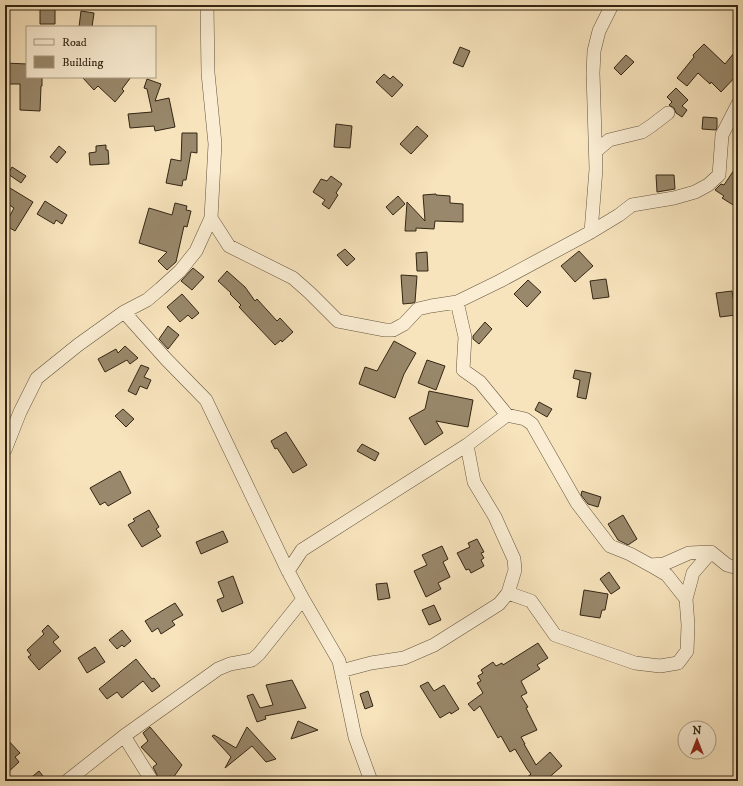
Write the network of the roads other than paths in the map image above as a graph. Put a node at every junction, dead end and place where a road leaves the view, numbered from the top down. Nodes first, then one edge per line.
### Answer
1 (207, 5) edge
2 (612, 5) edge
3 (738, 104) edge
4 (668, 113) dead end
5 (596, 152) junction
6 (211, 218) junction
7 (590, 232) junction
8 (457, 302) junction
9 (124, 312) junction
10 (507, 415) junction
11 (467, 445) junction
12 (5, 450) edge
13 (711, 552) junction
14 (650, 565) junction
15 (738, 568) edge
16 (288, 571) junction
17 (508, 593) junction
18 (303, 599) junction
19 (686, 599) junction
20 (341, 671) junction
21 (124, 736) junction
22 (67, 781) edge
23 (152, 781) edge
24 (371, 781) edge

1 - 6 street
2 - 5 street
3 - 7 street
4 - 5 street
5 - 7 street
6 - 8 street
6 - 9 street
7 - 8 street
8 - 10 street
9 - 12 street
9 - 16 street
10 - 11 street
10 - 14 street
11 - 16 street
11 - 17 street
13 - 14 street
13 - 15 street
13 - 19 street
14 - 19 street
16 - 18 street
17 - 19 street
17 - 20 street
18 - 20 street
18 - 21 street
20 - 24 street
21 - 22 street
21 - 23 street

